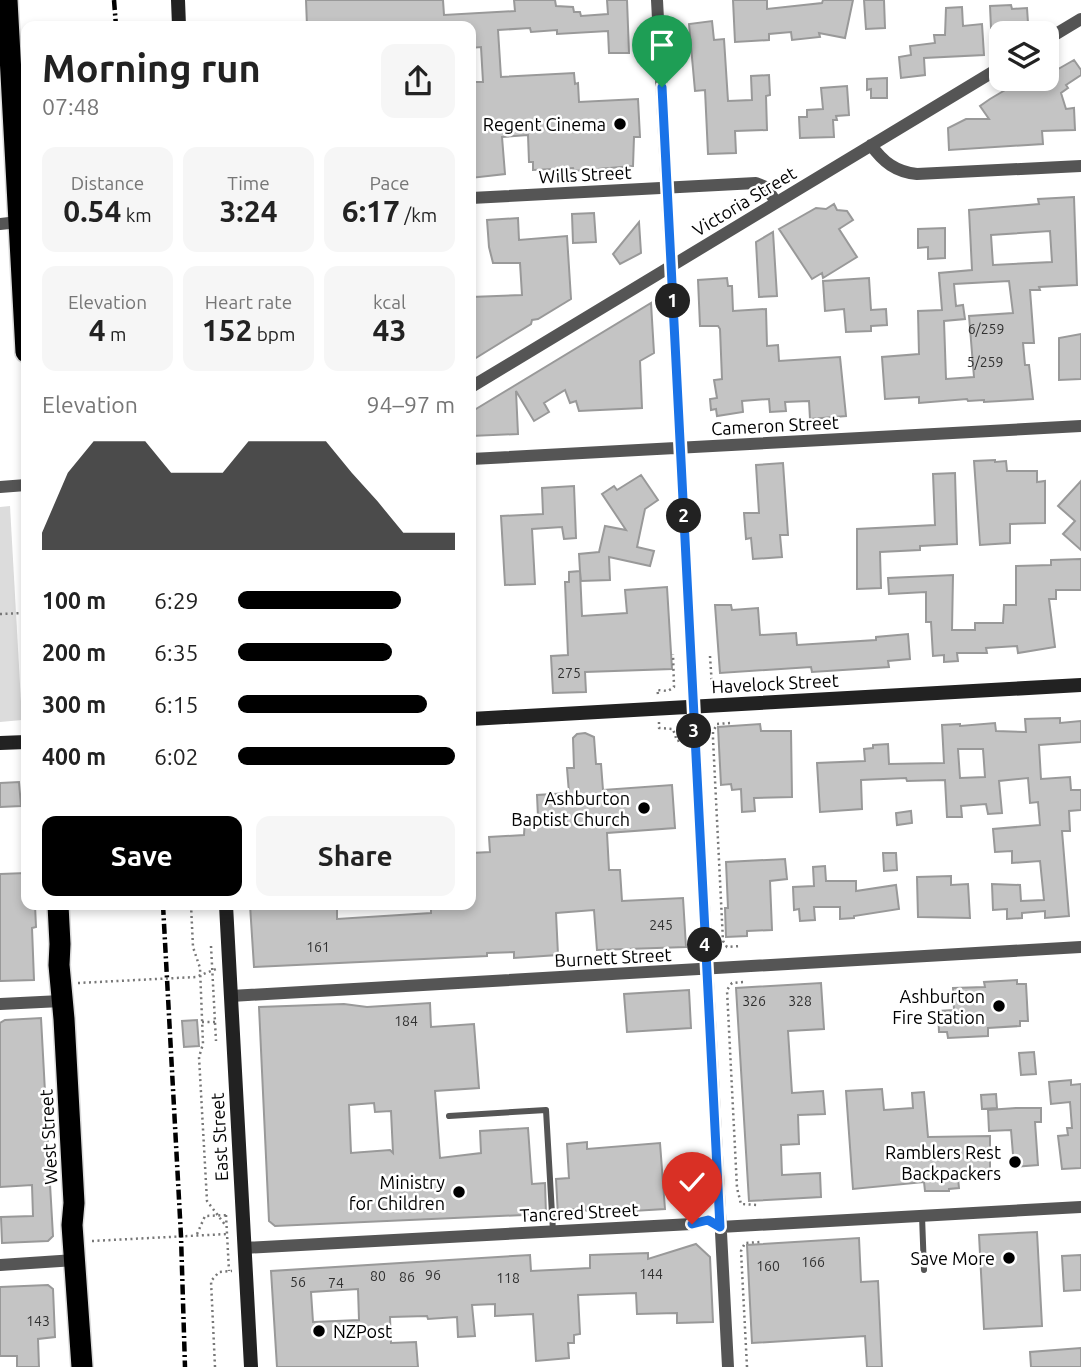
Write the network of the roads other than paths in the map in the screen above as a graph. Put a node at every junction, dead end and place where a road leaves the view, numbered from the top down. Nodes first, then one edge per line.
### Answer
1 (7, 0) edge
2 (177, 0) edge
3 (657, 0) edge
4 (1081, 19) edge
5 (179, 21) edge
6 (1059, 32) edge
7 (989, 74) edge
8 (871, 145) junction
9 (1081, 166) edge
10 (667, 187) junction
11 (476, 198) edge
12 (776, 202) junction
13 (9, 223) edge
14 (671, 266) junction
15 (21, 314) edge
16 (476, 384) edge
17 (1081, 426) edge
18 (681, 447) junction
19 (476, 458) edge
20 (21, 485) edge
21 (0, 487) edge
22 (1081, 685) edge
23 (693, 707) junction
24 (476, 719) edge
25 (21, 742) edge
26 (0, 743) edge
27 (58, 910) edge
28 (226, 910) edge
29 (1081, 947) edge
30 (706, 969) junction
31 (231, 996) junction
32 (61, 1001) junction
33 (0, 1004) edge
34 (449, 1116) dead end
35 (1081, 1206) edge
36 (922, 1215) junction
37 (720, 1227) junction
38 (553, 1231) junction
39 (244, 1248) junction
40 (75, 1260) junction
41 (0, 1265) edge
42 (924, 1270) dead end
43 (82, 1367) edge
44 (251, 1367) edge
45 (728, 1367) edge

1 - 13 highway
2 - 5 street
3 - 10 street
4 - 6 street
7 - 8 street, Victoria Street
8 - 9 street
8 - 12 street, Victoria Street
10 - 11 street, Wills Street
10 - 12 street, Wills Street
10 - 14 street
12 - 14 street, Victoria Street
13 - 15 highway
14 - 16 street, Victoria Street
14 - 18 street
17 - 18 street, Cameron Street
18 - 19 street, Cameron Street
18 - 23 street
20 - 21 street
22 - 23 street, Havelock Street
23 - 24 street, Havelock Street
23 - 30 street
25 - 26 street
27 - 32 highway, West Street
28 - 31 street, East Street
29 - 30 street, Burnett Street
30 - 31 street, Burnett Street
30 - 37 street
31 - 39 street, East Street
32 - 33 street
32 - 40 highway, West Street
34 - 38 lane
35 - 36 street, Tancred Street
36 - 37 street, Tancred Street
36 - 42 lane
37 - 38 street, Tancred Street
37 - 45 street
38 - 39 street, Tancred Street
39 - 44 street, East Street
40 - 41 street
40 - 43 highway, West Street

